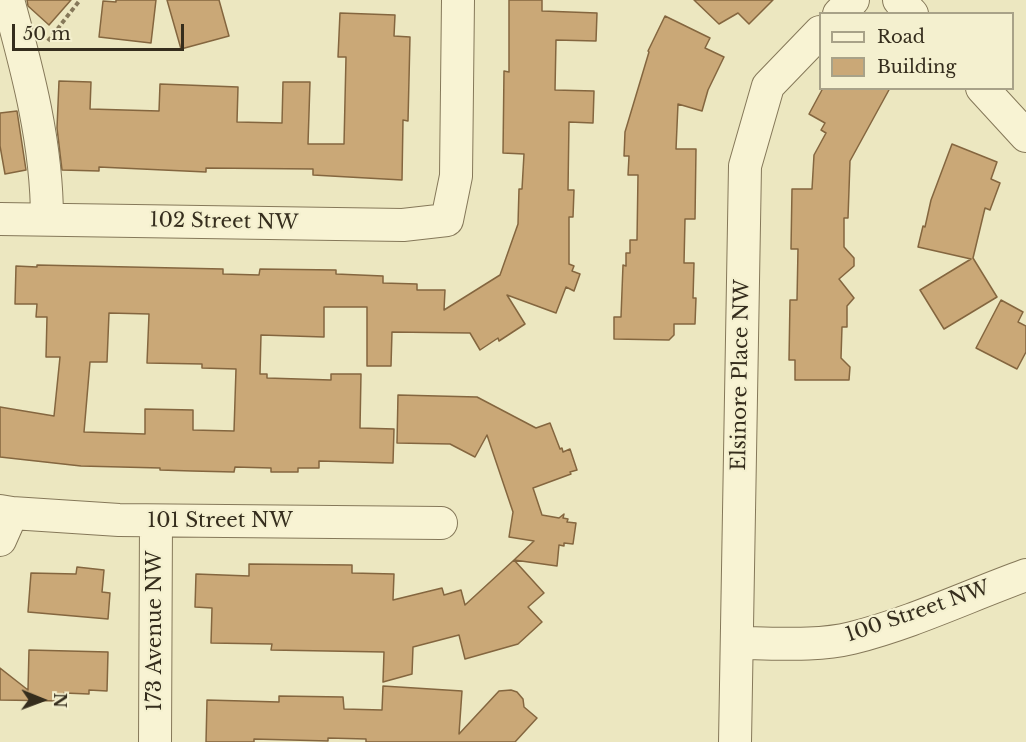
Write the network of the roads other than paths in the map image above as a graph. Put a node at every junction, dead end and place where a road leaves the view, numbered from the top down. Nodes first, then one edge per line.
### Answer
1 (8, 0) edge
2 (458, 0) edge
3 (853, 0) edge
4 (899, 0) edge
5 (841, 12) edge
6 (910, 12) edge
7 (819, 33) edge
8 (984, 90) edge
9 (1026, 136) edge
10 (0, 219) edge
11 (47, 219) junction
12 (4, 521) edge
13 (156, 521) junction
14 (441, 523) dead end
15 (1026, 575) edge
16 (737, 643) junction
17 (155, 742) edge
18 (735, 742) edge

1 - 11 street
2 - 11 street, 102 Street NW
3 - 5 street
4 - 6 street
7 - 16 street, Elsinore Place NW
8 - 9 street
10 - 11 street, 102 Street NW
12 - 13 street, 101 Street NW
13 - 14 street, 101 Street NW
13 - 17 street, 173 Avenue NW
15 - 16 street, 100 Street NW
16 - 18 street, Elsinore Place NW

